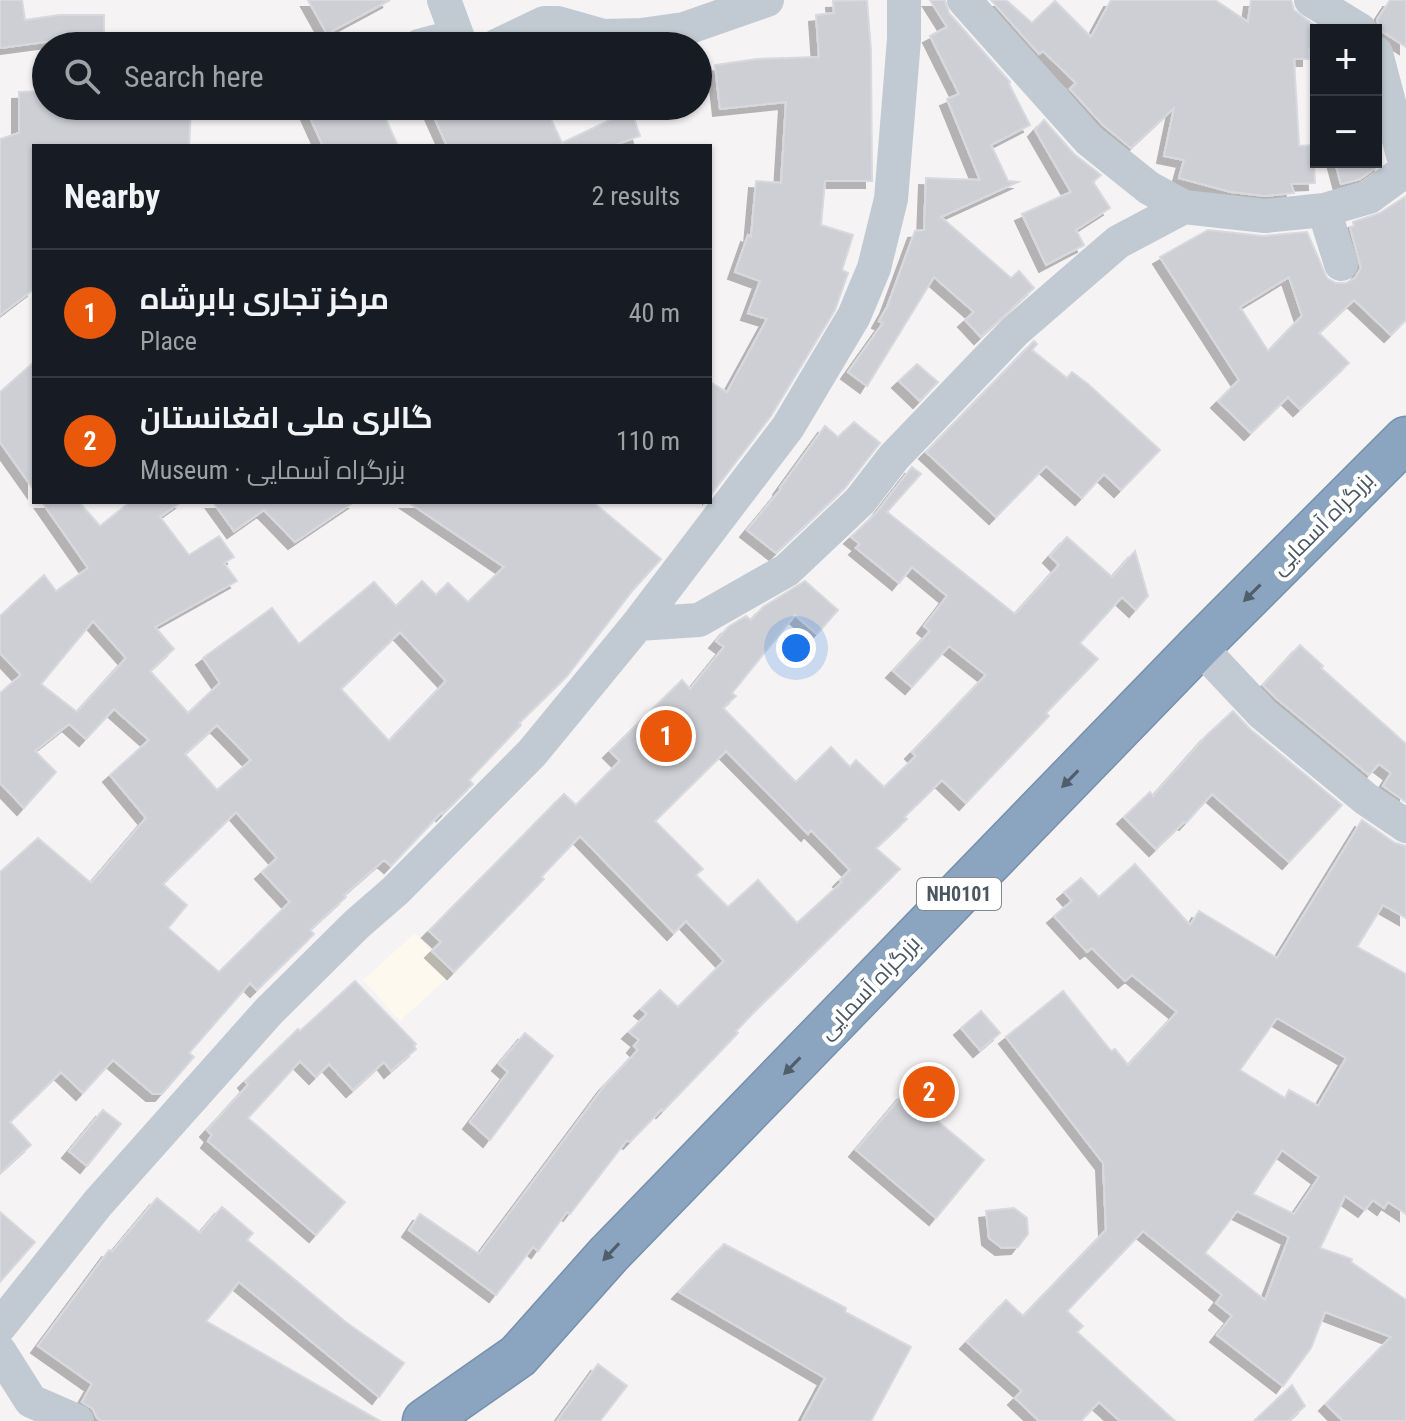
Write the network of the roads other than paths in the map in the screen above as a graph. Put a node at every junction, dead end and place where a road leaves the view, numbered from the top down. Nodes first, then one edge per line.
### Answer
1 (444, 0) edge
2 (767, 0) edge
3 (904, 0) edge
4 (964, 0) edge
5 (1311, 0) edge
6 (1350, 24) edge
7 (456, 32) edge
8 (525, 32) edge
9 (590, 32) edge
10 (662, 32) edge
11 (1382, 76) edge
12 (1406, 168) edge
13 (1184, 207) junction
14 (1324, 210) junction
15 (1341, 264) dead end
16 (1406, 439) edge
17 (638, 624) junction
18 (1199, 646) junction
19 (1406, 826) edge
20 (0, 1326) edge
21 (0, 1352) edge
22 (518, 1356) junction
23 (77, 1421) edge
24 (425, 1421) edge
25 (479, 1421) edge

1 - 7 street
2 - 10 street
3 - 17 street
4 - 13 street
5 - 6 street
8 - 9 street
11 - 12 street
12 - 14 street
13 - 14 street
13 - 17 street
14 - 15 street
16 -> 18 highway, بزرگراه آسمایی / NH0101
17 - 20 street
18 - 19 street
18 -> 22 highway, بزرگراه آسمایی / NH0101
21 - 23 street
22 - 24 highway, بزرگراه آسمایی / NH0101
22 - 25 highway

